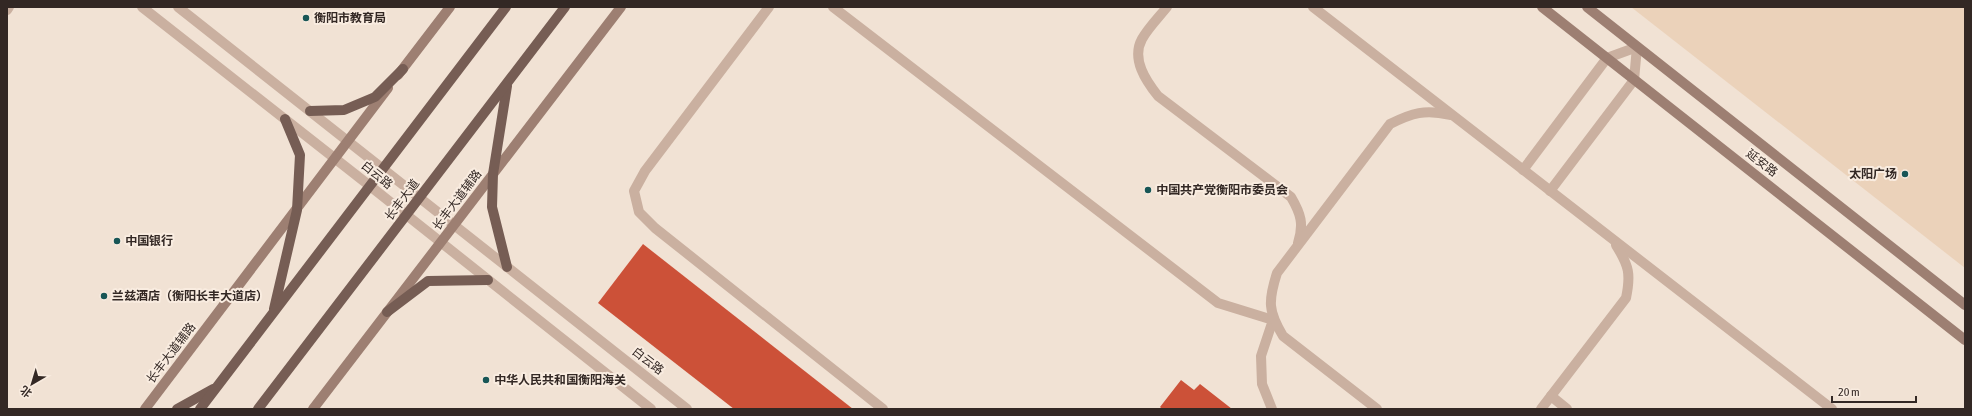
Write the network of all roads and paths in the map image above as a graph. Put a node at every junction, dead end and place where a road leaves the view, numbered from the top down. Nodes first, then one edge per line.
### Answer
1 (9, 7) edge
2 (142, 7) edge
3 (178, 7) edge
4 (450, 7) edge
5 (506, 7) edge
6 (566, 7) edge
7 (621, 7) edge
8 (768, 7) edge
9 (833, 7) edge
10 (1167, 7) edge
11 (1313, 7) edge
12 (1542, 7) edge
13 (1587, 7) edge
14 (7, 10) edge
15 (1637, 47) junction
16 (1607, 58) junction
17 (403, 69) junction
18 (1634, 80) junction
19 (507, 84) junction
20 (310, 112) junction
21 (1454, 116) junction
22 (285, 119) junction
23 (348, 142) junction
24 (336, 158) junction
25 (382, 169) junction
26 (1523, 170) junction
27 (493, 174) junction
28 (370, 186) junction
29 (1550, 191) junction
30 (420, 198) junction
31 (297, 210) junction
32 (407, 215) junction
33 (454, 225) junction
34 (1612, 238) junction
35 (440, 242) junction
36 (1296, 249) junction
37 (507, 267) junction
38 (488, 280) junction
39 (1965, 305) edge
40 (387, 312) junction
41 (273, 313) junction
42 (1273, 320) junction
43 (1965, 340) edge
44 (216, 387) junction
45 (1811, 393) junction
46 (1551, 396) junction
47 (145, 409) edge
48 (177, 409) edge
49 (200, 409) edge
50 (258, 409) edge
51 (313, 409) edge
52 (651, 409) edge
53 (687, 409) edge
54 (883, 409) edge
55 (1272, 409) edge
56 (1377, 409) edge
57 (1541, 409) edge
58 (1567, 409) edge
59 (1822, 409) edge
60 (1832, 409) edge

1 - 14 street
2 - 22 street, 白云路
3 - 20 street, 白云路
4 - 17 main road, 长丰大道辅路
5 - 25 main road
6 - 19 main road, 长丰大道
7 - 27 main road, 长丰大道辅路
8 - 54 street
9 - 42 street
10 - 36 street
11 - 21 street
12 - 16 main road, 延安路
13 - 15 main road, 延安路
15 - 16 street
15 - 18 street
15 - 39 main road, 延安路
16 - 18 main road, 延安路
16 - 26 street
17 - 20 main road
17 - 23 main road, 长丰大道辅路
18 - 29 street
18 - 43 main road, 延安路
19 - 27 main road
19 - 30 main road, 长丰大道
20 - 23 street, 白云路
21 - 26 street
21 - 36 street
22 - 24 street, 白云路
22 - 31 main road
23 - 24 main road, 长丰大道辅路
23 - 25 street, 白云路
24 - 28 street, 白云路
24 - 31 main road, 长丰大道辅路
25 - 28 main road
25 - 30 street, 白云路
26 - 29 street
27 - 33 main road, 长丰大道辅路
27 - 37 main road
28 - 32 street, 白云路
28 - 41 main road
29 - 34 street
30 - 32 main road, 长丰大道
30 - 33 street, 白云路
31 - 41 main road
31 - 47 main road, 长丰大道辅路
32 - 35 street, 白云路
32 - 50 main road, 长丰大道
33 - 35 main road, 长丰大道辅路
33 - 37 street, 白云路
34 - 45 street
34 - 46 street
35 - 38 street, 白云路
35 - 40 main road, 长丰大道辅路
36 - 42 street
37 - 53 street, 白云路
38 - 40 main road
38 - 52 street, 白云路
40 - 51 main road, 长丰大道辅路
41 - 44 main road
42 - 55 street
42 - 56 street
44 - 48 main road
44 - 49 main road
45 - 59 street
45 - 60 street
46 - 57 street
46 - 58 street

